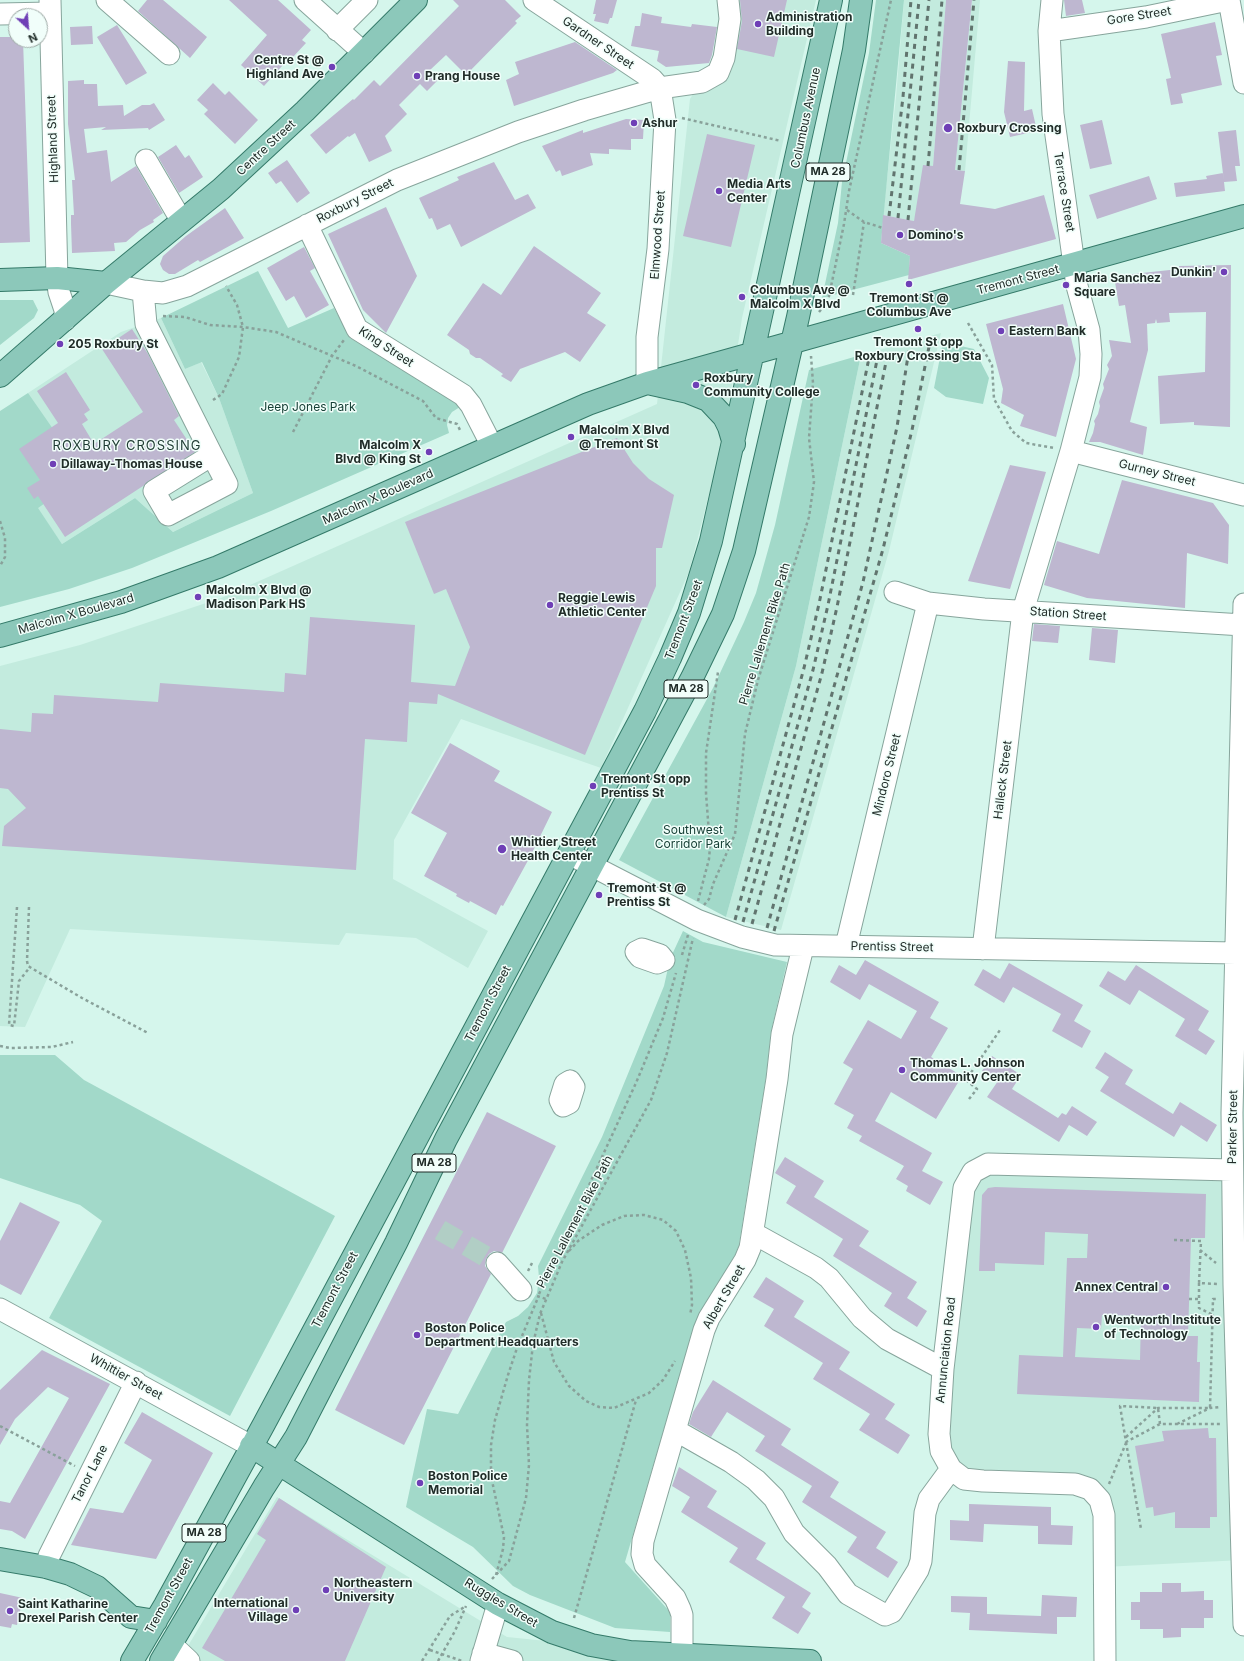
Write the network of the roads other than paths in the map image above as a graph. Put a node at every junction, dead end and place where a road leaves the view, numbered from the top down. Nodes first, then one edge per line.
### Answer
1 (107, 0) edge
2 (305, 0) edge
3 (367, 0) edge
4 (416, 0) edge
5 (534, 0) edge
6 (728, 0) edge
7 (831, 0) edge
8 (861, 0) edge
9 (1052, 0) edge
10 (1229, 0) edge
11 (50, 6) edge
12 (1144, 8) edge
13 (0, 14) edge
14 (338, 30) junction
15 (1050, 31) junction
16 (364, 53) junction
17 (169, 54) dead end
18 (1244, 83) edge
19 (660, 88) junction
20 (146, 160) dead end
21 (1244, 216) edge
22 (182, 220) junction
23 (307, 225) junction
24 (1074, 264) junction
25 (57, 278) junction
26 (0, 280) edge
27 (106, 284) junction
28 (143, 291) junction
29 (65, 320) junction
30 (791, 343) junction
31 (753, 353) junction
32 (0, 376) edge
33 (647, 383) junction
34 (734, 444) junction
35 (492, 446) junction
36 (1071, 451) junction
37 (212, 455) dead end
38 (1244, 495) edge
39 (895, 592) dead end
40 (928, 603) junction
41 (1244, 604) edge
42 (1023, 611) junction
43 (1243, 626) edge
44 (0, 636) edge
45 (1243, 691) edge
46 (569, 854) junction
47 (591, 865) junction
48 (1242, 866) edge
49 (846, 946) junction
50 (803, 947) junction
51 (983, 949) junction
52 (1236, 952) junction
53 (1239, 1066) edge
54 (1232, 1170) junction
55 (753, 1234) junction
56 (497, 1263) tunnel mouth
57 (529, 1293) road end
58 (2, 1316) edge
59 (943, 1369) junction
60 (136, 1382) junction
61 (675, 1430) junction
62 (251, 1446) junction
63 (280, 1464) junction
64 (951, 1469) junction
65 (0, 1559) edge
66 (46, 1567) junction
67 (498, 1604) junction
68 (156, 1621) junction
69 (1244, 1625) edge
70 (166, 1652) edge
71 (606, 1655) edge
72 (682, 1656) junction
73 (482, 1657) edge
74 (752, 1660) edge
75 (132, 1661) edge
76 (189, 1661) edge
77 (512, 1661) edge
78 (810, 1661) edge
79 (1105, 1661) edge

1 - 17 street
2 - 14 street
3 - 14 street
4 - 16 main road, Centre Street
5 - 19 street, Gardner Street
6 - 19 street, Roxbury Street
7 - 31 main road, Columbus Avenue / MA 28
8 - 30 main road, MA 28
9 - 15 street, Terrace Street
10 - 12 street, Gore Street
10 - 18 street
11 - 13 street
11 - 25 street, Highland Street
12 - 15 street, Gore Street
14 - 16 street
15 - 24 street, Terrace Street
16 - 22 main road, Centre Street
19 - 23 street, Roxbury Street
19 - 33 street, Elmwood Street
20 - 22 street
21 - 24 main road, Tremont Street
22 - 27 main road, Centre Street
23 - 28 street, Roxbury Street
23 - 35 street, King Street
24 - 30 main road, Tremont Street
24 - 36 street
25 - 26 main road
25 - 27 main road
25 - 29 street
27 - 28 street, Roxbury Street
27 - 29 main road
28 - 37 street
29 - 32 main road
30 - 31 main road, Tremont Street
30 - 47 main road, Tremont Street / MA 28
31 - 33 main road, Malcolm X Boulevard
31 - 34 main road, Tremont Street / MA 28
33 - 34 main road
33 - 35 main road, Malcolm X Boulevard
34 - 46 main road, Tremont Street / MA 28
35 - 44 main road, Malcolm X Boulevard
36 - 38 street, Gurney Street
36 - 42 street
39 - 40 street, Station Street
40 - 42 street, Station Street
40 - 49 street, Mindoro Street
41 - 43 street, Parker Street
42 - 43 street, Station Street
42 - 51 street, Halleck Street
43 - 45 street, Parker Street
45 - 48 street, Parker Street
46 - 47 street, Prentiss Street
46 - 62 main road, Tremont Street / MA 28
47 - 50 street, Prentiss Street
47 - 63 main road, Tremont Street / MA 28
48 - 52 street, Parker Street
49 - 50 street, Prentiss Street
49 - 51 street, Prentiss Street
50 - 55 street, Albert Street
51 - 52 street, Prentiss Street
52 - 53 street, Parker Street
53 - 54 street, Parker Street
54 - 59 street, Annunciation Road
54 - 69 street, Parker Street
55 - 59 street
55 - 61 street, Albert Street
56 - 57 street
58 - 60 street, Whittier Street
59 - 64 street, Annunciation Road
60 - 62 street, Whittier Street
60 - 66 street, Tanor Lane
61 - 64 street
61 - 72 street, Albert Street
62 - 63 main road, Ruggles Street
62 - 68 main road, Tremont Street / MA 28
63 - 67 main road, Ruggles Street
63 - 70 main road, Tremont Street / MA 28
64 - 79 street, Annunciation Road
65 - 66 main road
66 - 68 main road
67 - 71 main road, Ruggles Street
67 - 73 street
68 - 75 main road, Tremont Street / MA 28
70 - 76 street
71 - 72 main road, Ruggles Street
72 - 74 main road, Ruggles Street
73 - 77 street
74 - 78 main road, Ruggles Street

